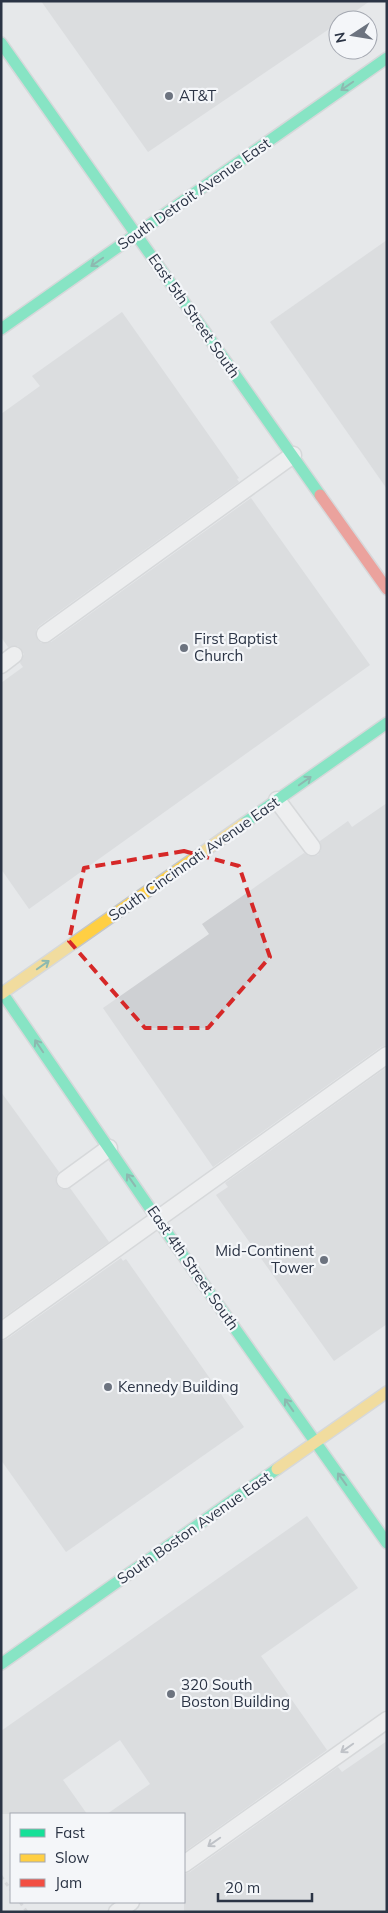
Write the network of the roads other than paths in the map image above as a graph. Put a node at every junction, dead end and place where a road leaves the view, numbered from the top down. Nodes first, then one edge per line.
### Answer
1 (1, 43) edge
2 (387, 58) edge
3 (137, 234) junction
4 (1, 329) edge
5 (293, 455) junction
6 (387, 589) edge
7 (44, 634) dead end
8 (387, 723) edge
9 (277, 800) junction
10 (312, 846) dead end
11 (2, 993) edge
12 (387, 1055) edge
13 (109, 1148) junction
14 (65, 1180) dead end
15 (158, 1220) junction
16 (1, 1331) edge
17 (387, 1392) edge
18 (316, 1442) junction
19 (387, 1543) edge
20 (1, 1664) edge
21 (387, 1720) edge
22 (185, 1863) edge
23 (130, 1903) edge
24 (117, 1912) edge

1 - 3 main road, East 5th Street South
2 -> 3 main road, South Detroit Avenue East
3 -> 4 main road, South Detroit Avenue East
3 - 5 main road, East 5th Street South
5 - 6 main road, East 5th Street South
5 - 7 lane
9 -> 8 main road, South Cincinnati Avenue East
9 - 10 lane
11 -> 9 main road, South Cincinnati Avenue East
13 -> 11 main road, East 4th Street South
12 - 15 lane
13 - 14 lane
15 -> 13 main road, East 4th Street South
15 - 16 lane
18 -> 15 main road, East 4th Street South
17 - 18 main road, South Boston Avenue East
19 -> 18 main road, East 4th Street South
18 - 20 main road, South Boston Avenue East
21 -> 22 lane
23 - 24 lane

